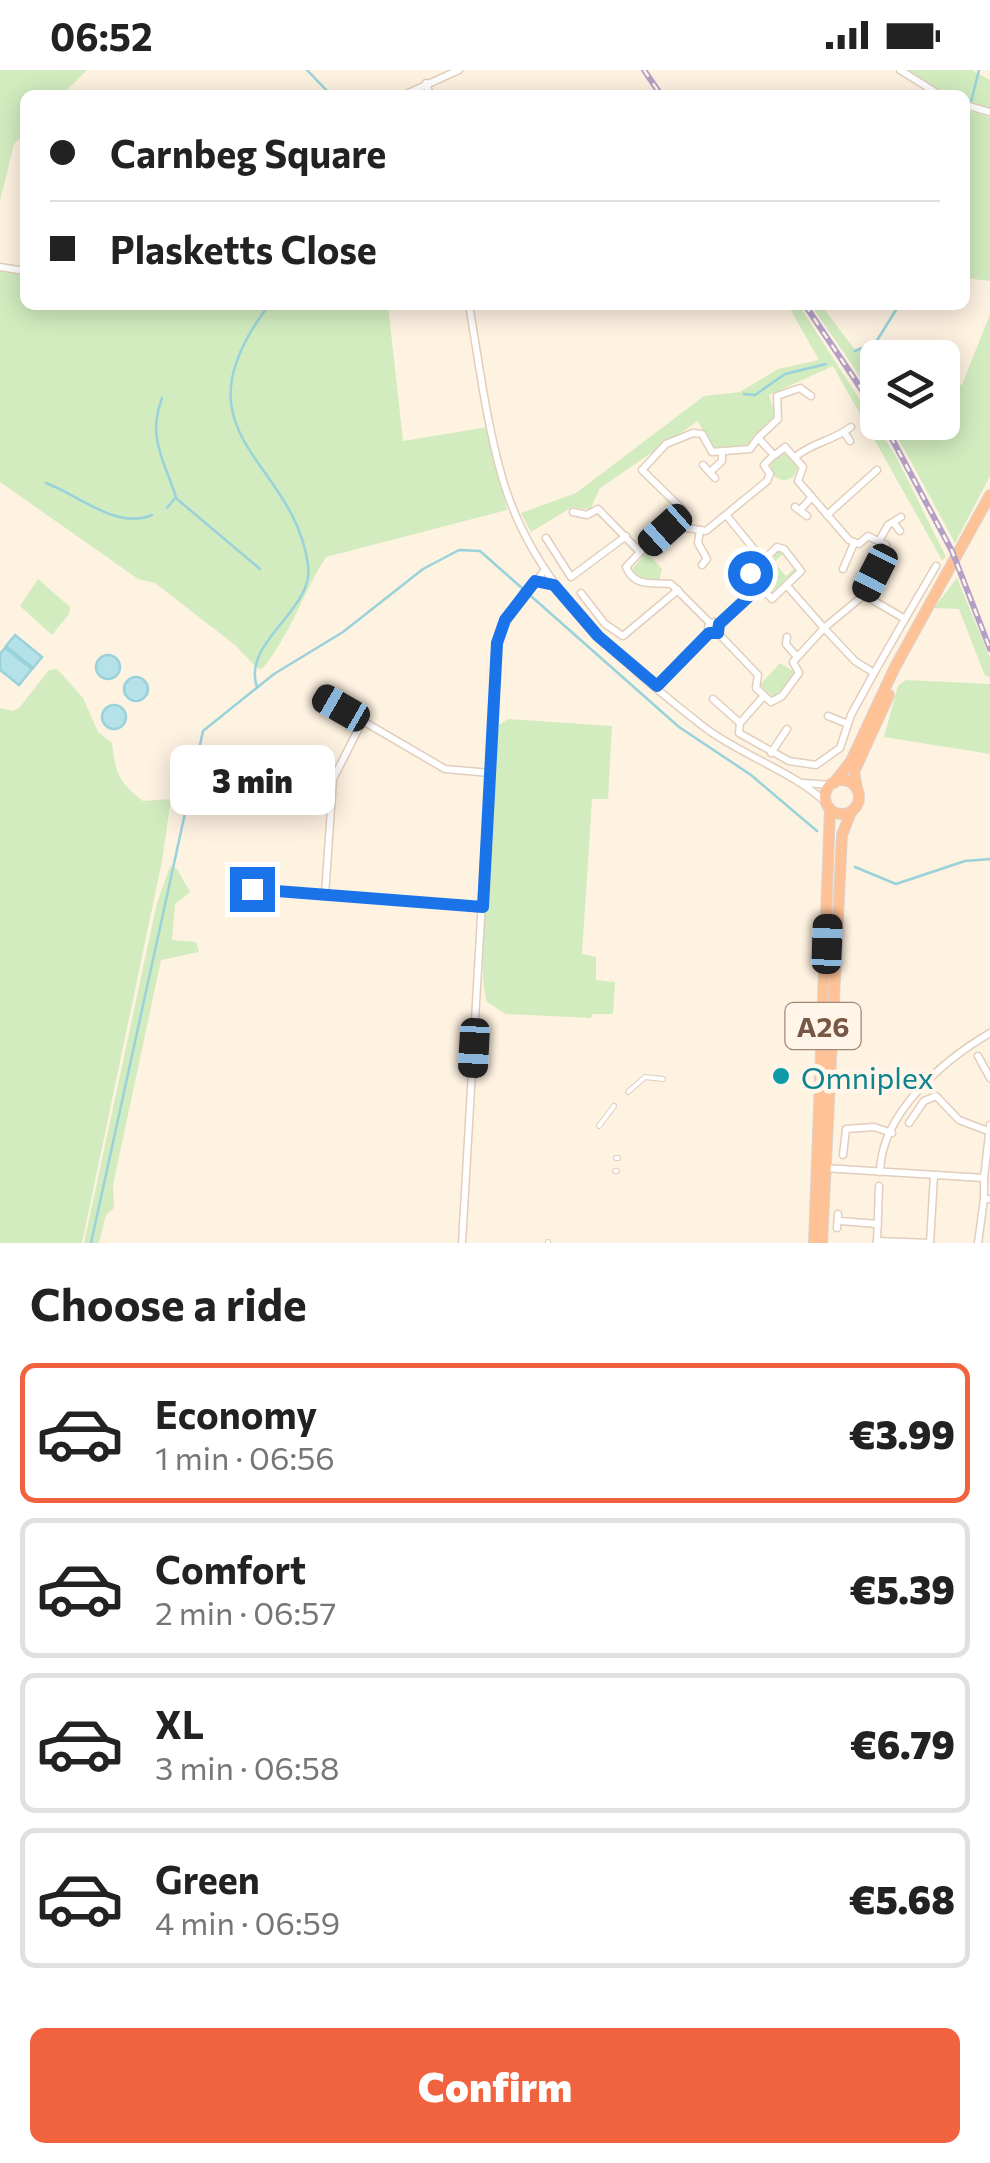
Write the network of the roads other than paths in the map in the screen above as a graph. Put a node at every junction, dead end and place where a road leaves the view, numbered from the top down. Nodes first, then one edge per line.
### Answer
1 (459, 70) edge
2 (900, 70) edge
3 (426, 83) junction
4 (413, 90) edge
5 (428, 90) edge
6 (932, 90) edge
7 (470, 310) edge
8 (811, 396) dead end
9 (758, 438) junction
10 (850, 440) dead end
11 (722, 451) junction
12 (774, 455) junction
13 (795, 456) junction
14 (703, 464) dead end
15 (864, 466) dead end
16 (872, 474) junction
17 (876, 484) dead end
18 (990, 495) edge
19 (812, 498) junction
20 (801, 511) dead end
21 (573, 512) dead end
22 (827, 515) junction
23 (727, 516) junction
24 (682, 527) junction
25 (700, 530) junction
26 (900, 530) dead end
27 (626, 536) junction
28 (546, 538) dead end
29 (879, 541) junction
30 (854, 544) junction
31 (640, 552) junction
32 (762, 558) junction
33 (708, 562) dead end
34 (843, 568) dead end
35 (930, 569) dead end
36 (544, 571) junction
37 (534, 583) junction
38 (554, 585) junction
39 (788, 587) junction
40 (758, 588) junction
41 (678, 590) junction
42 (581, 593) dead end
43 (864, 595) junction
44 (932, 598) junction
45 (905, 619) junction
46 (714, 628) junction
47 (824, 628) junction
48 (784, 642) dead end
49 (797, 657) junction
50 (874, 673) junction
51 (657, 686) junction
52 (320, 696) dead end
53 (764, 697) junction
54 (713, 699) dead end
55 (828, 716) dead end
56 (362, 720) junction
57 (740, 723) junction
58 (848, 724) junction
59 (786, 730) dead end
60 (771, 753) junction
61 (490, 774) junction
62 (802, 783) junction
63 (832, 784) junction
64 (857, 789) junction
65 (828, 806) junction
66 (851, 812) junction
67 (252, 889) dead end
68 (325, 894) junction
69 (483, 907) junction
70 (990, 1033) edge
71 (989, 1058) edge
72 (990, 1078) edge
73 (663, 1079) dead end
74 (628, 1092) dead end
75 (614, 1106) dead end
76 (914, 1120) dead end
77 (598, 1126) dead end
78 (989, 1128) edge
79 (892, 1133) junction
80 (828, 1134) junction
81 (846, 1150) dead end
82 (822, 1168) junction
83 (844, 1170) junction
84 (880, 1172) junction
85 (934, 1175) junction
86 (984, 1178) junction
87 (879, 1184) dead end
88 (825, 1186) junction
89 (987, 1199) edge
90 (839, 1221) dead end
91 (878, 1224) junction
92 (877, 1242) edge
93 (462, 1243) edge
94 (814, 1243) edge
95 (822, 1243) edge
96 (930, 1243) edge
97 (978, 1243) edge

1 - 3 street
2 - 6 street
3 - 4 street
3 - 5 street
7 - 36 street
8 - 9 street
9 - 11 street
9 - 12 street
10 - 13 street
11 - 14 street
11 - 24 street
12 - 13 street
12 - 23 street
13 - 19 street
15 - 16 street
16 - 17 street
16 - 22 street
18 - 44 highway, A26
19 - 20 street
19 - 22 street
21 - 27 street
22 - 30 street
23 - 25 street
23 - 32 street
24 - 25 street
24 - 31 street
25 - 33 street
26 - 29 street
27 - 28 street
27 - 31 street
29 - 30 street
29 - 43 street
30 - 34 street
31 - 41 street
32 - 39 street
32 - 40 street
35 - 45 street
36 - 37 street
36 - 38 street
37 - 38 street
37 - 61 street
38 - 51 street
39 - 40 street
39 - 47 street
40 - 46 street
41 - 42 street
41 - 46 street
43 - 45 street
43 - 47 street
44 - 63 highway, A26
44 - 64 highway, A26
45 - 50 street
46 - 51 street
46 - 53 street
47 - 49 street
47 - 50 street
48 - 49 street
49 - 53 street
50 - 58 street
51 - 62 street
52 - 56 street
53 - 57 street
54 - 57 street
55 - 58 street
56 - 61 street
56 - 68 street
57 - 60 street
58 - 60 street
59 - 60 street
61 - 69 street
62 - 63 street
62 - 65 street
63 - 64 highway
63 - 65 highway, A26
64 - 66 highway, A26
65 - 66 highway
65 - 82 highway, A26
66 - 80 highway, A26
67 - 68 street
68 - 69 street
69 - 93 street
70 - 79 street
71 - 72 street
73 - 74 street
75 - 77 street
76 - 78 street
78 - 86 street
79 - 81 street
79 - 84 street
80 - 82 highway, A26
80 - 83 street
82 - 83 street
82 - 88 highway, A26
82 - 94 highway, A26
83 - 84 street
83 - 88 street
84 - 85 street
85 - 86 street
85 - 96 street
86 - 89 street
87 - 91 street
88 - 95 highway, A26
89 - 97 street
90 - 91 street
91 - 92 street
92 - 96 street

